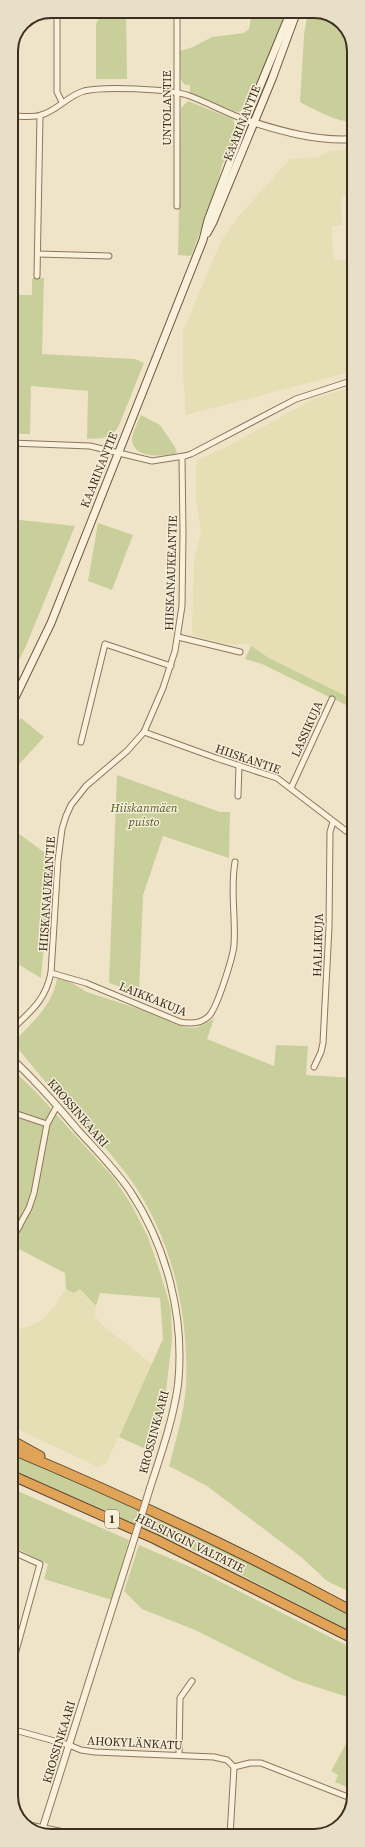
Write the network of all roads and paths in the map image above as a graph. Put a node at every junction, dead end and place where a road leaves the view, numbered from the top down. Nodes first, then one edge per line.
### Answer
1 (57, 18) edge
2 (177, 18) edge
3 (288, 18) edge
4 (294, 18) edge
5 (178, 94) junction
6 (62, 102) junction
7 (18, 116) edge
8 (40, 116) junction
9 (246, 120) junction
10 (254, 123) junction
11 (347, 139) edge
12 (177, 206) dead end
13 (203, 240) junction
14 (38, 254) junction
15 (109, 256) dead end
16 (37, 276) dead end
17 (347, 382) edge
18 (18, 443) edge
19 (118, 453) junction
20 (191, 454) junction
21 (178, 637) junction
22 (240, 652) dead end
23 (171, 666) junction
24 (18, 692) edge
25 (332, 699) dead end
26 (144, 732) junction
27 (81, 742) dead end
28 (239, 765) junction
29 (291, 788) junction
30 (238, 796) dead end
31 (333, 822) junction
32 (347, 832) edge
33 (235, 862) dead end
34 (51, 973) junction
35 (18, 1023) edge
36 (18, 1065) edge
37 (314, 1067) dead end
38 (57, 1106) junction
39 (18, 1114) edge
40 (47, 1124) junction
41 (19, 1227) edge
42 (18, 1444) edge
43 (18, 1452) edge
44 (77, 1476) junction
45 (18, 1478) edge
46 (18, 1554) edge
47 (347, 1608) edge
48 (347, 1635) edge
49 (18, 1644) edge
50 (192, 1681) dead end
51 (18, 1731) edge
52 (69, 1745) junction
53 (179, 1755) junction
54 (234, 1767) junction
55 (347, 1797) edge
56 (39, 1826) edge
57 (43, 1827) junction
58 (51, 1829) edge
59 (230, 1829) edge

1 - 6 street
2 - 5 street, UNTOLANTIE
3 - 9 main road, KAARINANTIE
4 - 10 main road, KAARINANTIE
5 - 6 street
5 - 9 street
5 - 12 street, UNTOLANTIE
6 - 8 street
7 - 8 street
8 - 14 street
9 - 10 street
9 - 13 main road, KAARINANTIE
10 - 11 street
10 - 13 main road, KAARINANTIE
13 - 19 main road, KAARINANTIE
14 - 15 street
14 - 16 street
17 - 20 street, HIISKANAUKEANTIE
18 - 19 street, HIISKANAUKEANTIE
19 - 20 street, HIISKANAUKEANTIE
19 - 24 main road, KAARINANTIE
20 - 21 street, HIISKANAUKEANTIE
21 - 22 street
21 - 23 street, HIISKANAUKEANTIE
23 - 26 street, HIISKANAUKEANTIE
23 - 27 street
25 - 29 street, LASSIKUJA
26 - 28 street, HIISKANTIE
26 - 34 street, HIISKANAUKEANTIE
28 - 29 street, HIISKANTIE
28 - 30 street
29 - 31 street, HIISKANTIE
31 - 32 street, HIISKANTIE
31 - 37 street, HALLIKUJA
33 - 34 street, LAIKKAKUJA
34 - 35 street, HIISKANAUKEANTIE
36 - 38 street, KROSSINKAARI
38 - 40 street
38 - 52 street, KROSSINKAARI, bridge
39 - 40 street
40 - 41 street
42 - 44 highway
43 - 44 highway, HELSINGIN VALTATIE / 1
44 - 47 highway, HELSINGIN VALTATIE / 1
45 - 48 highway, HELSINGIN VALTATIE / 1
46 - 49 street
50 - 53 street
51 - 52 street, AHOKYLÄNKATU
52 - 53 street, AHOKYLÄNKATU
52 - 57 street, KROSSINKAARI
53 - 54 street, AHOKYLÄNKATU
54 - 55 street
54 - 59 street
56 - 57 street
57 - 58 street

